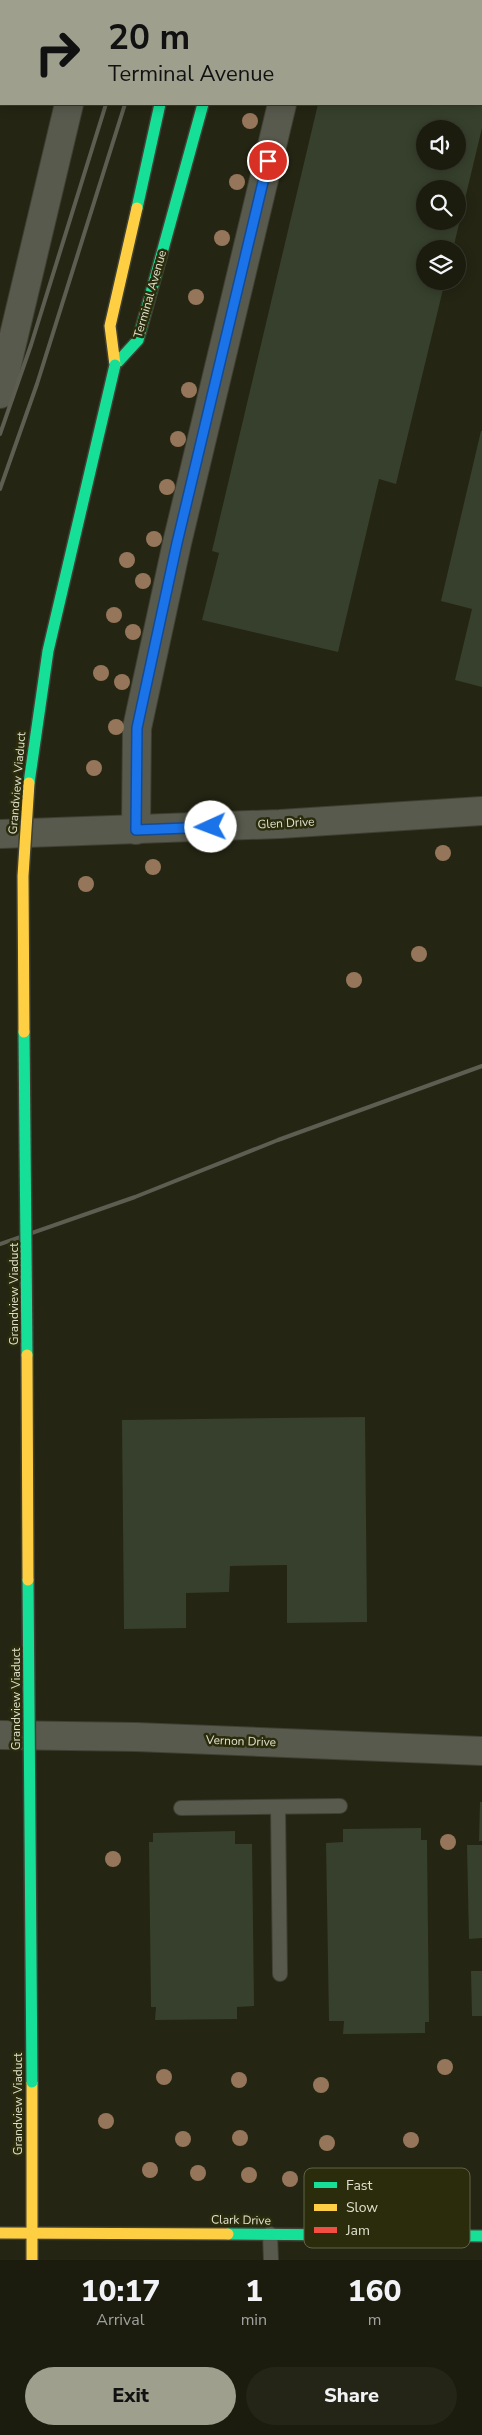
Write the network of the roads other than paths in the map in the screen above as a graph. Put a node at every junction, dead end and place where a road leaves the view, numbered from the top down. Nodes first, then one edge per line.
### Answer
1 (69, 105) edge
2 (160, 105) edge
3 (203, 105) edge
4 (282, 105) edge
5 (115, 365) junction
6 (0, 394) edge
7 (482, 811) edge
8 (136, 830) junction
9 (0, 834) edge
10 (0, 1735) edge
11 (482, 1751) edge
12 (340, 1806) dead end
13 (278, 1807) junction
14 (181, 1808) dead end
15 (280, 1974) dead end
16 (0, 2232) edge
17 (32, 2232) junction
18 (270, 2234) junction
19 (304, 2234) edge
20 (32, 2260) edge
21 (271, 2260) edge

1 - 6 street
2 - 5 main road
3 - 5 main road, Terminal Avenue
4 - 8 street
5 - 17 main road, Grandview Viaduct, bridge
7 - 8 street, Glen Drive
8 - 9 street, Glen Drive
10 - 11 street, Vernon Drive
12 - 13 lane
13 - 14 lane
13 - 15 lane
16 - 17 main road, Clark Drive
17 - 18 main road, Clark Drive
17 - 20 main road, Grandview Viaduct
18 - 19 main road, Clark Drive
18 - 21 lane

